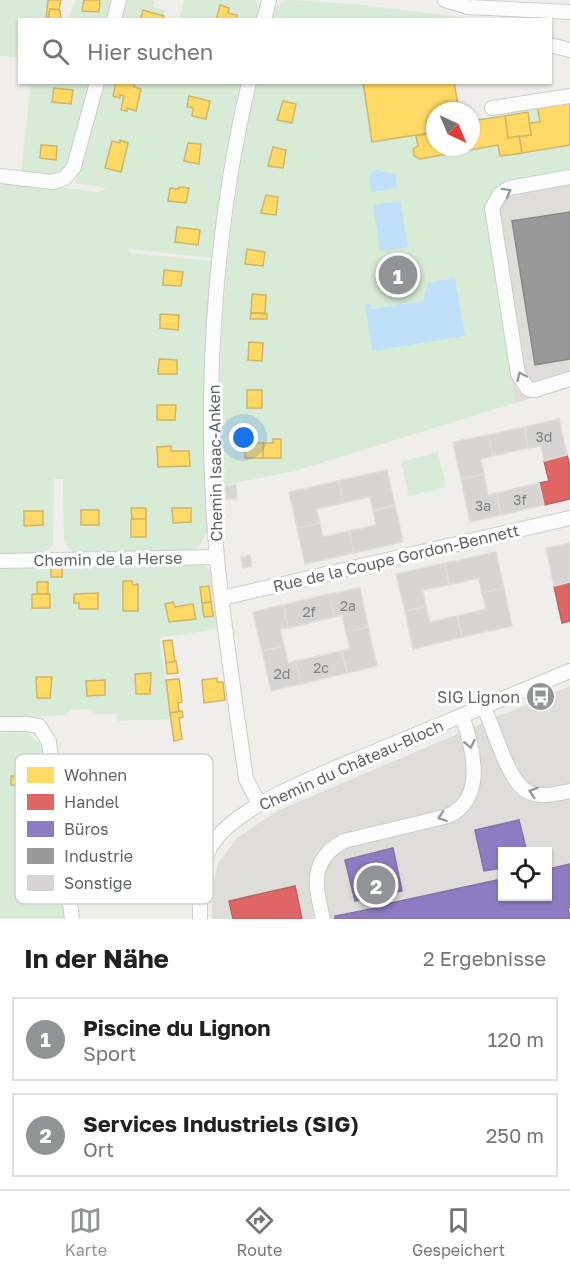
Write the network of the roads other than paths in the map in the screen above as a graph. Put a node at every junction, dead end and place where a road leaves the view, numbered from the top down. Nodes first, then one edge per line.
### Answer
1 (119, 0) edge
2 (269, 0) edge
3 (445, 0) edge
4 (521, 0) edge
5 (570, 4) edge
6 (498, 9) junction
7 (570, 12) edge
8 (114, 18) edge
9 (264, 18) edge
10 (508, 18) edge
11 (552, 46) edge
12 (570, 50) edge
13 (96, 84) edge
14 (249, 84) edge
15 (570, 96) edge
16 (492, 108) dead end
17 (0, 176) edge
18 (570, 177) edge
19 (570, 379) edge
20 (570, 518) edge
21 (217, 557) junction
22 (0, 561) edge
23 (222, 598) junction
24 (570, 671) edge
25 (484, 707) junction
26 (462, 716) junction
27 (0, 724) edge
28 (51, 754) edge
29 (570, 791) edge
30 (259, 804) junction
31 (213, 844) edge
32 (70, 904) edge
33 (72, 919) edge
34 (323, 919) edge

1 - 8 street
2 - 9 street
3 - 6 street
4 - 5 street
6 - 7 street
6 - 10 street
11 - 12 street
13 - 17 street
14 - 21 street, Chemin Isaac-Anken
15 - 16 street
19 -> 18 street
20 - 23 street, Rue de la Coupe Gordon-Bennett
21 - 22 street, Chemin de la Herse
21 - 23 street, Chemin Isaac-Anken
23 - 30 street, Chemin Isaac-Anken
24 - 25 street, Chemin du Château-Bloch
25 - 26 street, Chemin du Château-Bloch
29 -> 25 street
26 - 30 street, Chemin du Château-Bloch
26 -> 34 street
27 - 28 street
30 - 31 street, Chemin du Château-Bloch
32 - 33 street

